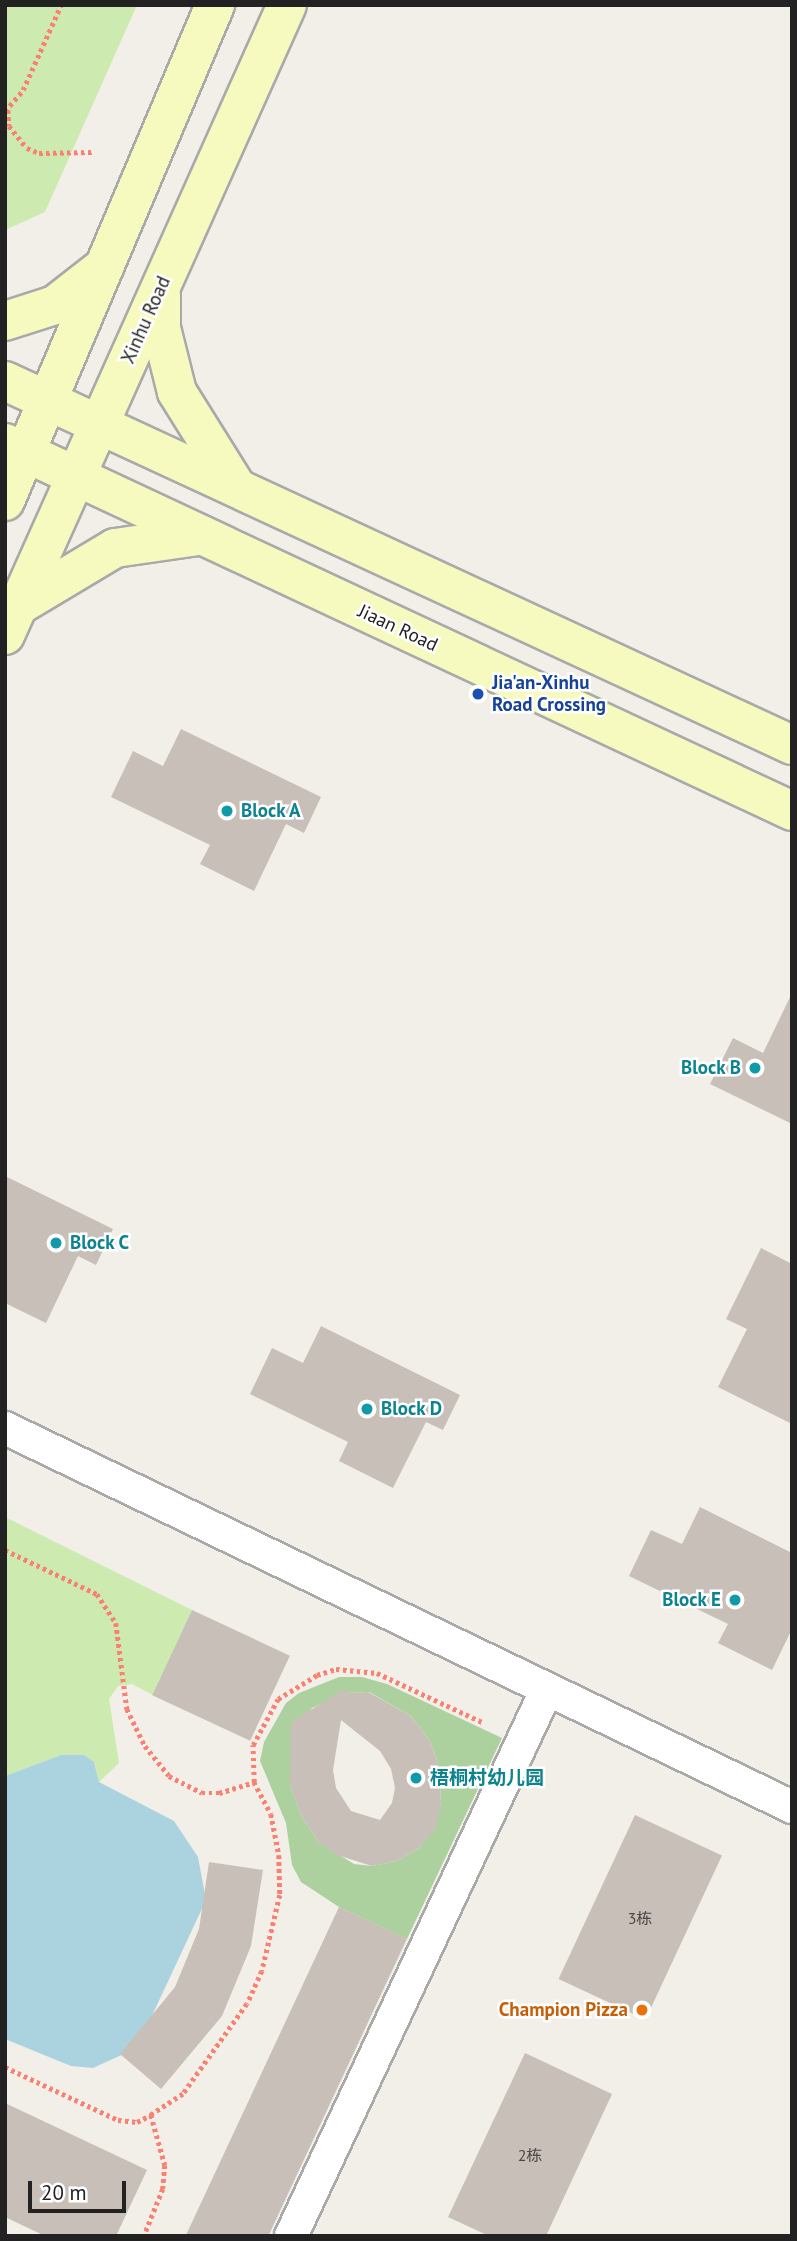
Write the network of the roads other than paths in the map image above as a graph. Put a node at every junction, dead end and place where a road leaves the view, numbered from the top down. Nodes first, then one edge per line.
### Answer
1 (215, 5) edge
2 (287, 5) edge
3 (109, 262) junction
4 (161, 288) junction
5 (5, 321) edge
6 (5, 381) edge
7 (48, 401) junction
8 (99, 425) junction
9 (16, 448) edge
10 (75, 477) junction
11 (238, 490) junction
12 (5, 501) edge
13 (202, 536) junction
14 (442, 584) junction
15 (12, 620) edge
16 (424, 639) junction
17 (792, 745) edge
18 (792, 811) edge
19 (5, 1428) edge
20 (547, 1689) junction
21 (792, 1807) edge
22 (291, 2236) edge

1 - 3 main road
2 - 4 main road, Xinhu Road
3 - 5 main road
3 - 7 main road
4 - 8 main road, Xinhu Road
4 - 11 main road
6 - 7 main road
7 - 8 main road
7 - 9 main road
8 - 10 main road, Xinhu Road
8 - 11 main road
9 - 10 main road, Jiaan Road
9 - 12 main road
10 - 13 main road, Jiaan Road
10 - 15 main road, Xinhu Road
11 - 14 main road
13 - 15 main road
13 - 16 main road, Jiaan Road
14 - 16 main road
14 - 17 main road
16 - 18 main road, Jiaan Road
19 - 20 street
20 - 21 street
20 - 22 street

